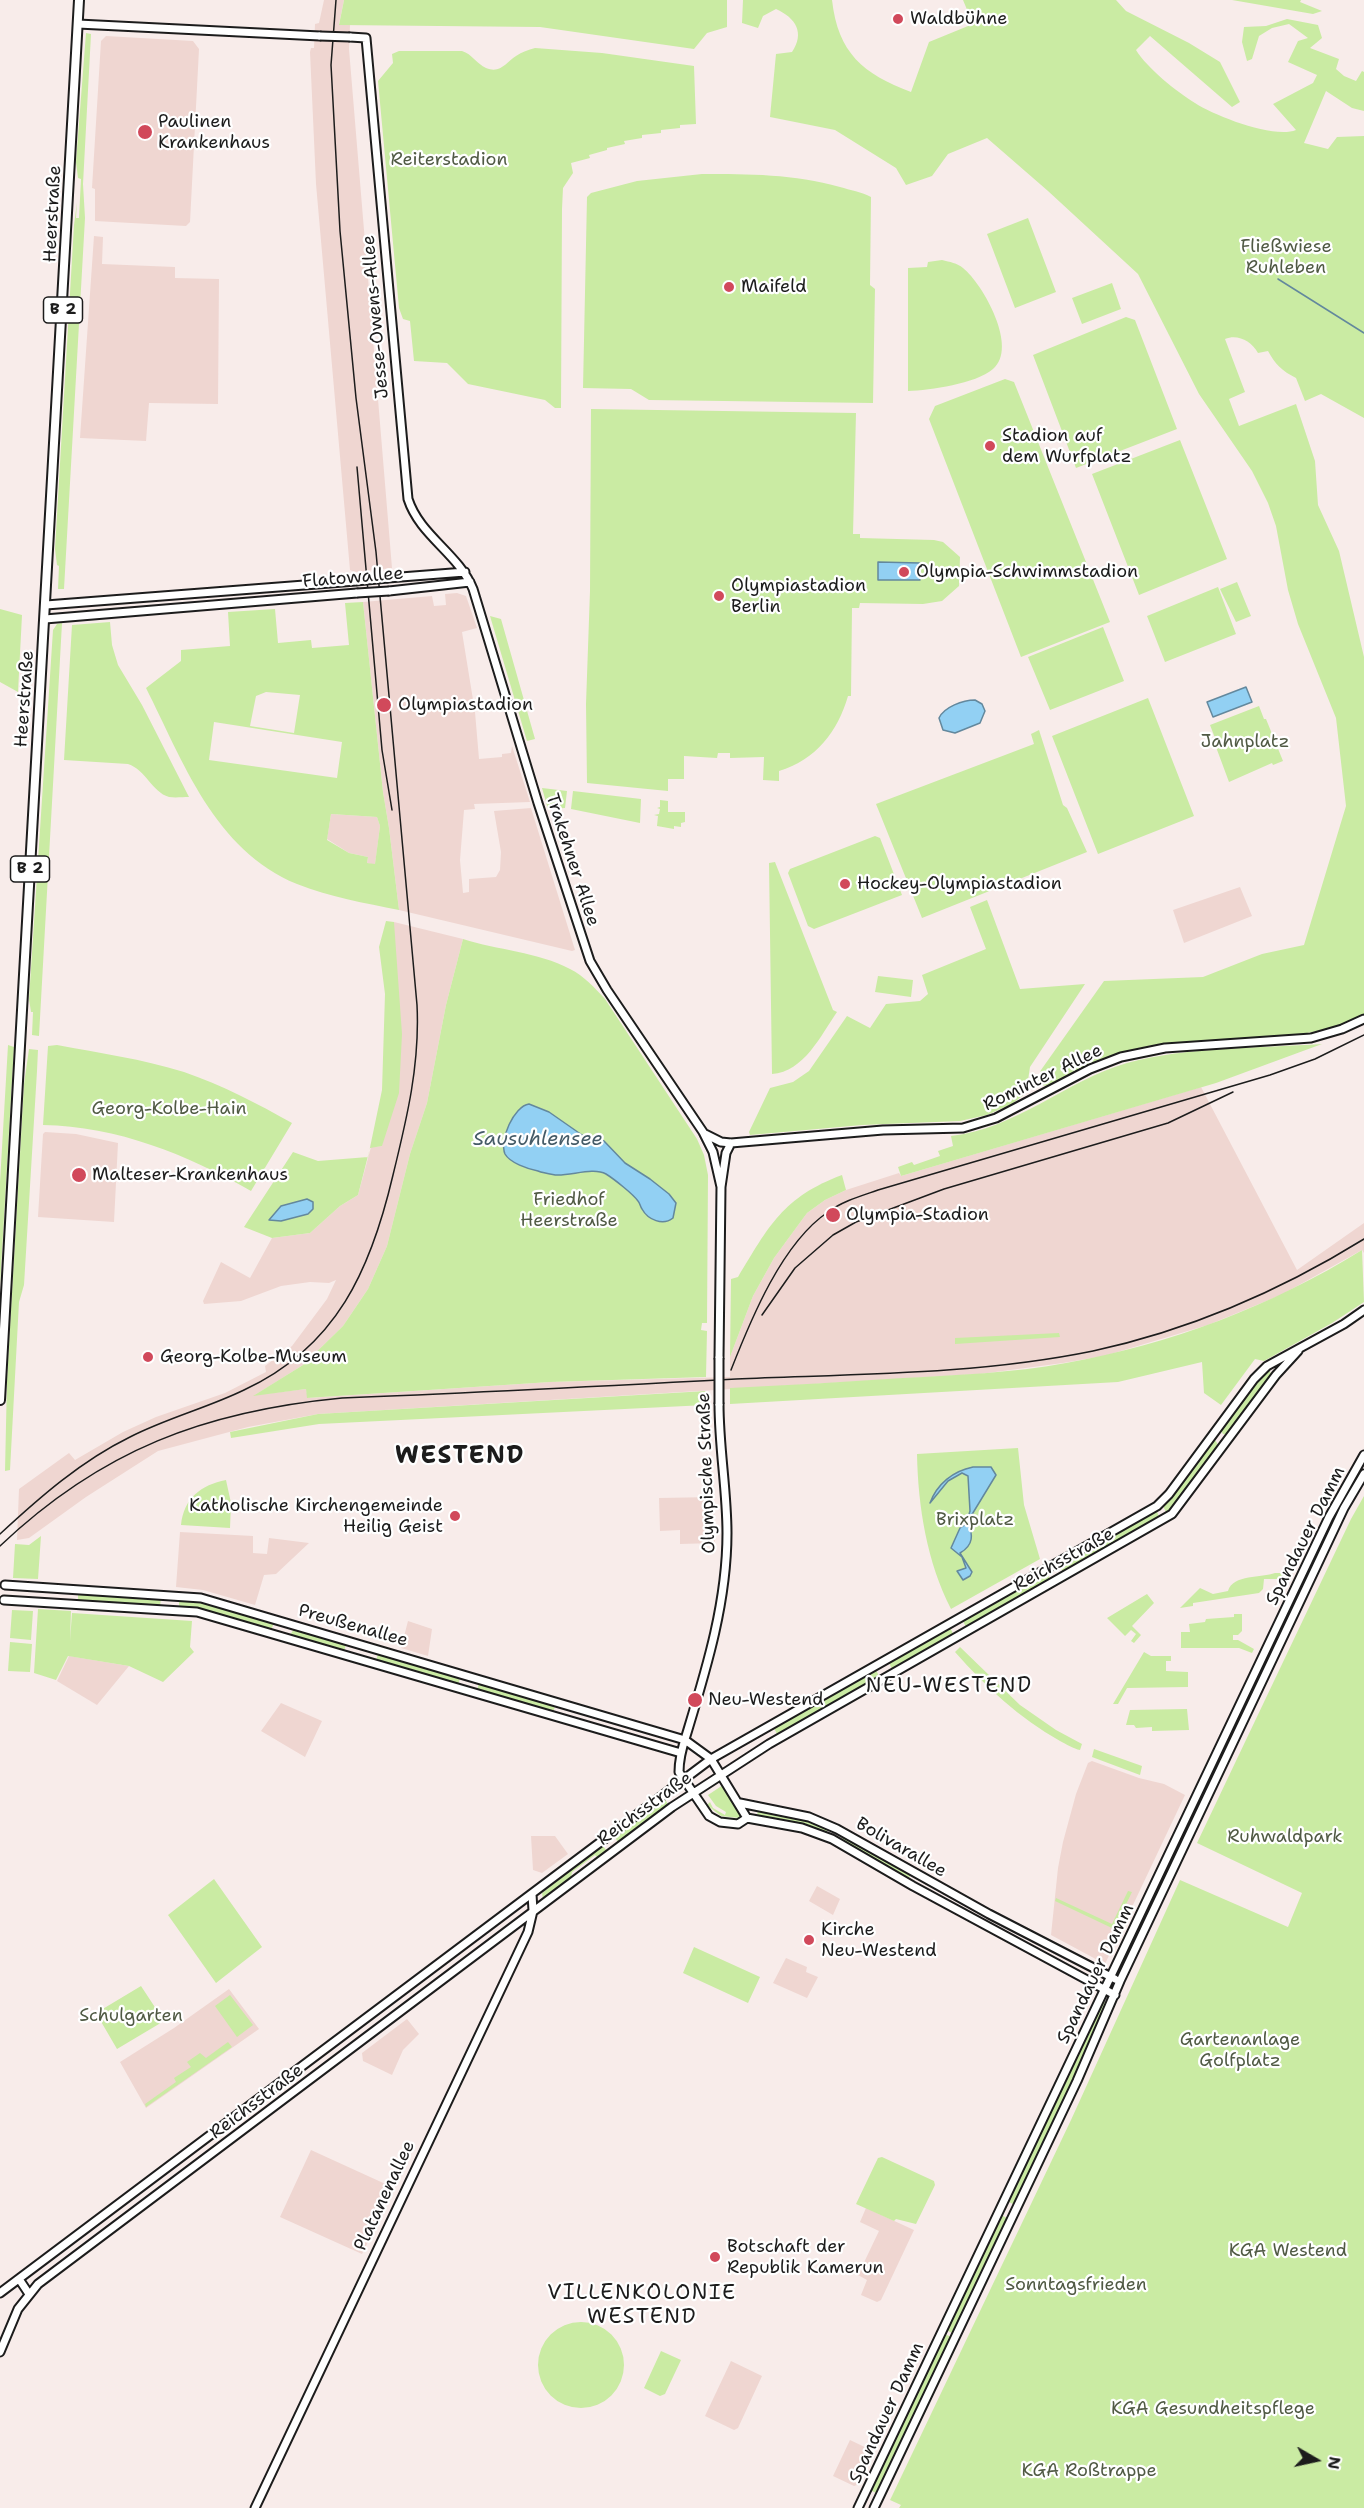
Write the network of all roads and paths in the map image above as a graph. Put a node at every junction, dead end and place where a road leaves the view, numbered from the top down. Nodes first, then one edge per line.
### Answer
1 (79, 0) edge
2 (78, 24) junction
3 (465, 572) junction
4 (470, 582) junction
5 (237, 590) junction
6 (238, 603) junction
7 (46, 605) junction
8 (45, 619) junction
9 (1364, 1019) edge
10 (703, 1132) junction
11 (731, 1143) junction
12 (721, 1187) junction
13 (1364, 1310) edge
14 (1300, 1349) junction
15 (0, 1400) edge
16 (1364, 1455) edge
17 (1364, 1474) edge
18 (5, 1585) dead end
19 (4, 1600) dead end
20 (685, 1740) junction
21 (681, 1753) junction
22 (711, 1759) junction
23 (721, 1774) junction
24 (682, 1779) junction
25 (693, 1792) junction
26 (740, 1803) junction
27 (747, 1818) junction
28 (532, 1894) junction
29 (533, 1911) junction
30 (1039, 1940) junction
31 (1054, 1949) junction
32 (1033, 1951) junction
33 (1048, 1959) junction
34 (1111, 1977) junction
35 (1120, 1981) junction
36 (1105, 1990) junction
37 (1114, 1995) junction
38 (19, 2280) junction
39 (0, 2293) edge
40 (29, 2294) junction
41 (0, 2352) edge
42 (255, 2508) edge
43 (858, 2508) edge
44 (874, 2508) edge

1 - 2 main road, Heerstraße / B 2
2 - 3 main road, Jesse-Owens-Allee, bridge
2 - 7 main road, Heerstraße / B 2
3 - 4 main road, Trakehner Allee
3 - 5 main road, Flatowallee, bridge
4 - 6 main road, Flatowallee, bridge
4 - 10 main road, Trakehner Allee
5 - 6 main road
5 - 7 main road, Flatowallee
6 - 8 main road, Flatowallee
7 - 8 main road, Heerstraße / B 2
8 - 15 main road, Heerstraße / B 2
9 - 11 main road, Rominter Allee
10 - 11 main road
10 - 12 main road, Olympische Straße
11 - 12 main road, Olympische Straße
12 - 20 main road, Olympische Straße, bridge
13 - 14 main road, Reichsstraße
14 - 22 main road, Reichsstraße
14 - 23 main road, Reichsstraße
16 - 34 main road, Spandauer Damm
17 - 35 main road, Spandauer Damm
18 - 20 main road, Preußenallee
19 - 21 main road, Preußenallee
20 - 21 main road, Olympische Straße
20 - 22 main road, Preußenallee
21 - 24 main road, Olympische Straße
22 - 23 main road
22 - 24 main road, Reichsstraße
23 - 25 main road, Reichsstraße
23 - 26 main road
24 - 25 main road, Bolivarallee
24 - 28 main road, Reichsstraße
25 - 27 main road, Bolivarallee
25 - 29 main road, Reichsstraße
26 - 27 main road
26 - 30 main road, Bolivarallee
27 - 32 main road, Bolivarallee
28 - 29 main road, Platanenallee
28 - 38 main road, Reichsstraße
29 - 40 main road, Reichsstraße
29 - 42 main road, Platanenallee
30 - 31 main road, Bolivarallee
30 - 32 main road
31 - 33 main road
31 - 34 main road, Bolivarallee
32 - 33 main road, Bolivarallee
33 - 36 main road, Bolivarallee
34 - 35 main road, Bolivarallee
34 - 36 main road, Spandauer Damm
35 - 37 main road, Spandauer Damm
36 - 37 main road, Bolivarallee
36 - 43 main road, Spandauer Damm
37 - 44 main road, Spandauer Damm
38 - 39 main road, Reichsstraße
38 - 40 main road
40 - 41 main road, Reichsstraße

